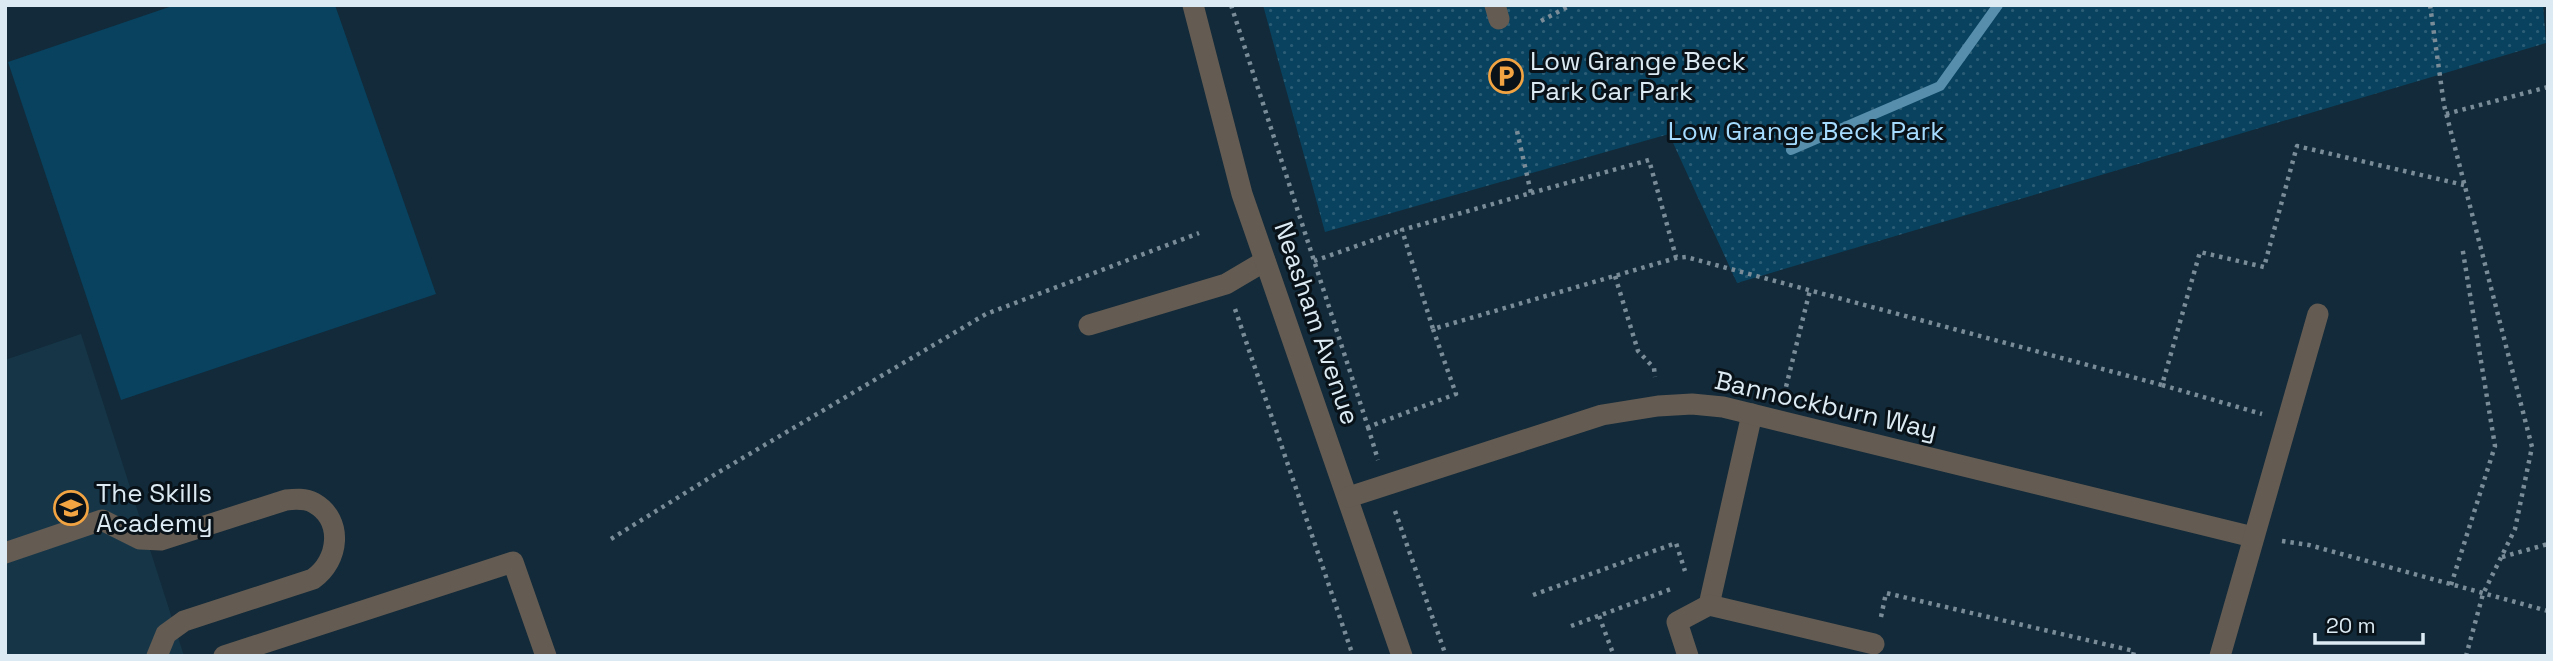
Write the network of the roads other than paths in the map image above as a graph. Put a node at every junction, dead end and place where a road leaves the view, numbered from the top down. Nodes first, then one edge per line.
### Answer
1 (1193, 5) edge
2 (1265, 261) junction
3 (2318, 314) dead end
4 (1089, 325) dead end
5 (1752, 414) junction
6 (1349, 497) junction
7 (2253, 537) junction
8 (5, 553) edge
9 (1709, 605) junction
10 (1874, 644) road end
11 (157, 656) edge
12 (223, 656) edge
13 (546, 656) edge
14 (1402, 656) edge
15 (1688, 656) edge
16 (2220, 656) edge

1 - 2 street, Neasham Avenue
2 - 4 street
2 - 6 street, Neasham Avenue
3 - 7 street
5 - 6 street, Bannockburn Way
5 - 7 street, Bannockburn Way
5 - 9 street
6 - 14 street, Neasham Avenue
7 - 16 street
8 - 11 street
9 - 10 street
9 - 15 street
12 - 13 street

